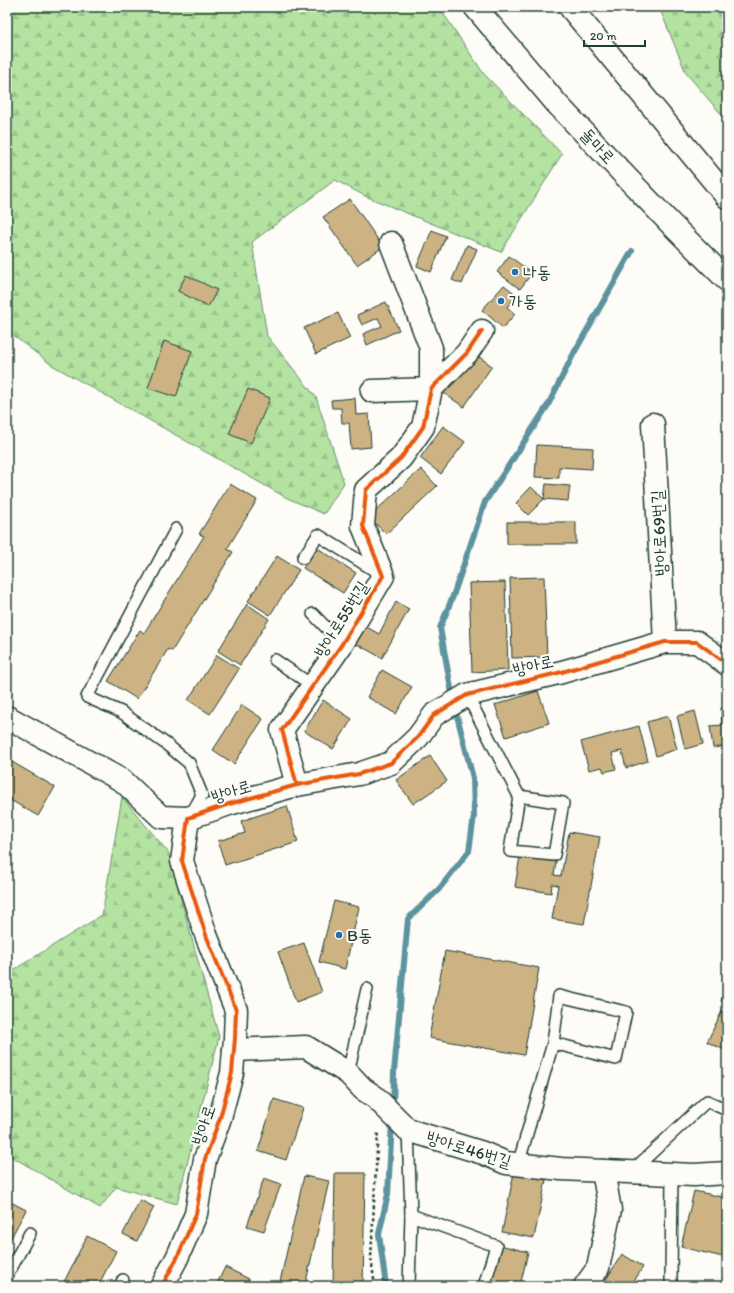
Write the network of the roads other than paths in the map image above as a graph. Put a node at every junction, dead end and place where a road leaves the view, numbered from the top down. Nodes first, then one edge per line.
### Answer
1 (475, 7) edge
2 (570, 7) edge
3 (727, 197) edge
4 (391, 243) dead end
5 (727, 280) edge
6 (482, 331) dead end
7 (431, 389) junction
8 (372, 391) dead end
9 (653, 424) dead end
10 (176, 529) dead end
11 (303, 558) dead end
12 (383, 576) junction
13 (313, 614) dead end
14 (665, 642) junction
15 (342, 644) junction
16 (275, 660) dead end
17 (727, 664) edge
18 (313, 686) junction
19 (467, 695) junction
20 (7, 717) edge
21 (296, 785) junction
22 (519, 796) junction
23 (188, 818) junction
24 (367, 989) dead end
25 (553, 1043) junction
26 (234, 1050) junction
27 (348, 1073) junction
28 (727, 1110) edge
29 (408, 1130) junction
30 (518, 1164) junction
31 (603, 1171) junction
32 (631, 1172) junction
33 (672, 1174) junction
34 (727, 1174) edge
35 (411, 1215) junction
36 (30, 1233) dead end
37 (7, 1276) edge
38 (162, 1286) edge
39 (409, 1286) edge
40 (484, 1286) edge
41 (585, 1286) edge
42 (670, 1286) edge

1 - 5 street, 돌마로
2 - 3 street
4 - 7 street, 방아로55번길
6 - 7 street
7 - 8 street
7 - 12 street, 방아로55번길
9 - 14 street, 방아로69번길
10 - 23 lane
11 - 12 lane
12 - 15 street, 방아로55번길
13 - 15 lane
14 - 17 street, 방아로
14 - 19 street, 방아로
15 - 18 street, 방아로55번길
16 - 18 lane
18 - 21 street, 방아로55번길
19 - 21 street, 방아로
19 - 22 lane
20 - 23 street
21 - 23 street, 방아로
22 - 22 lane
23 - 26 street, 방아로
24 - 27 lane
25 - 25 lane
25 - 30 lane
26 - 27 street
26 - 38 street, 방아로
27 - 29 street
28 - 32 lane
29 - 30 street, 방아로46번길
29 - 35 lane
30 - 31 street, 방아로46번길
31 - 32 street, 방아로46번길
31 - 41 street
32 - 33 street, 방아로46번길
33 - 34 street, 방아로46번길
33 - 42 lane
35 - 39 lane
35 - 40 lane
36 - 37 lane

